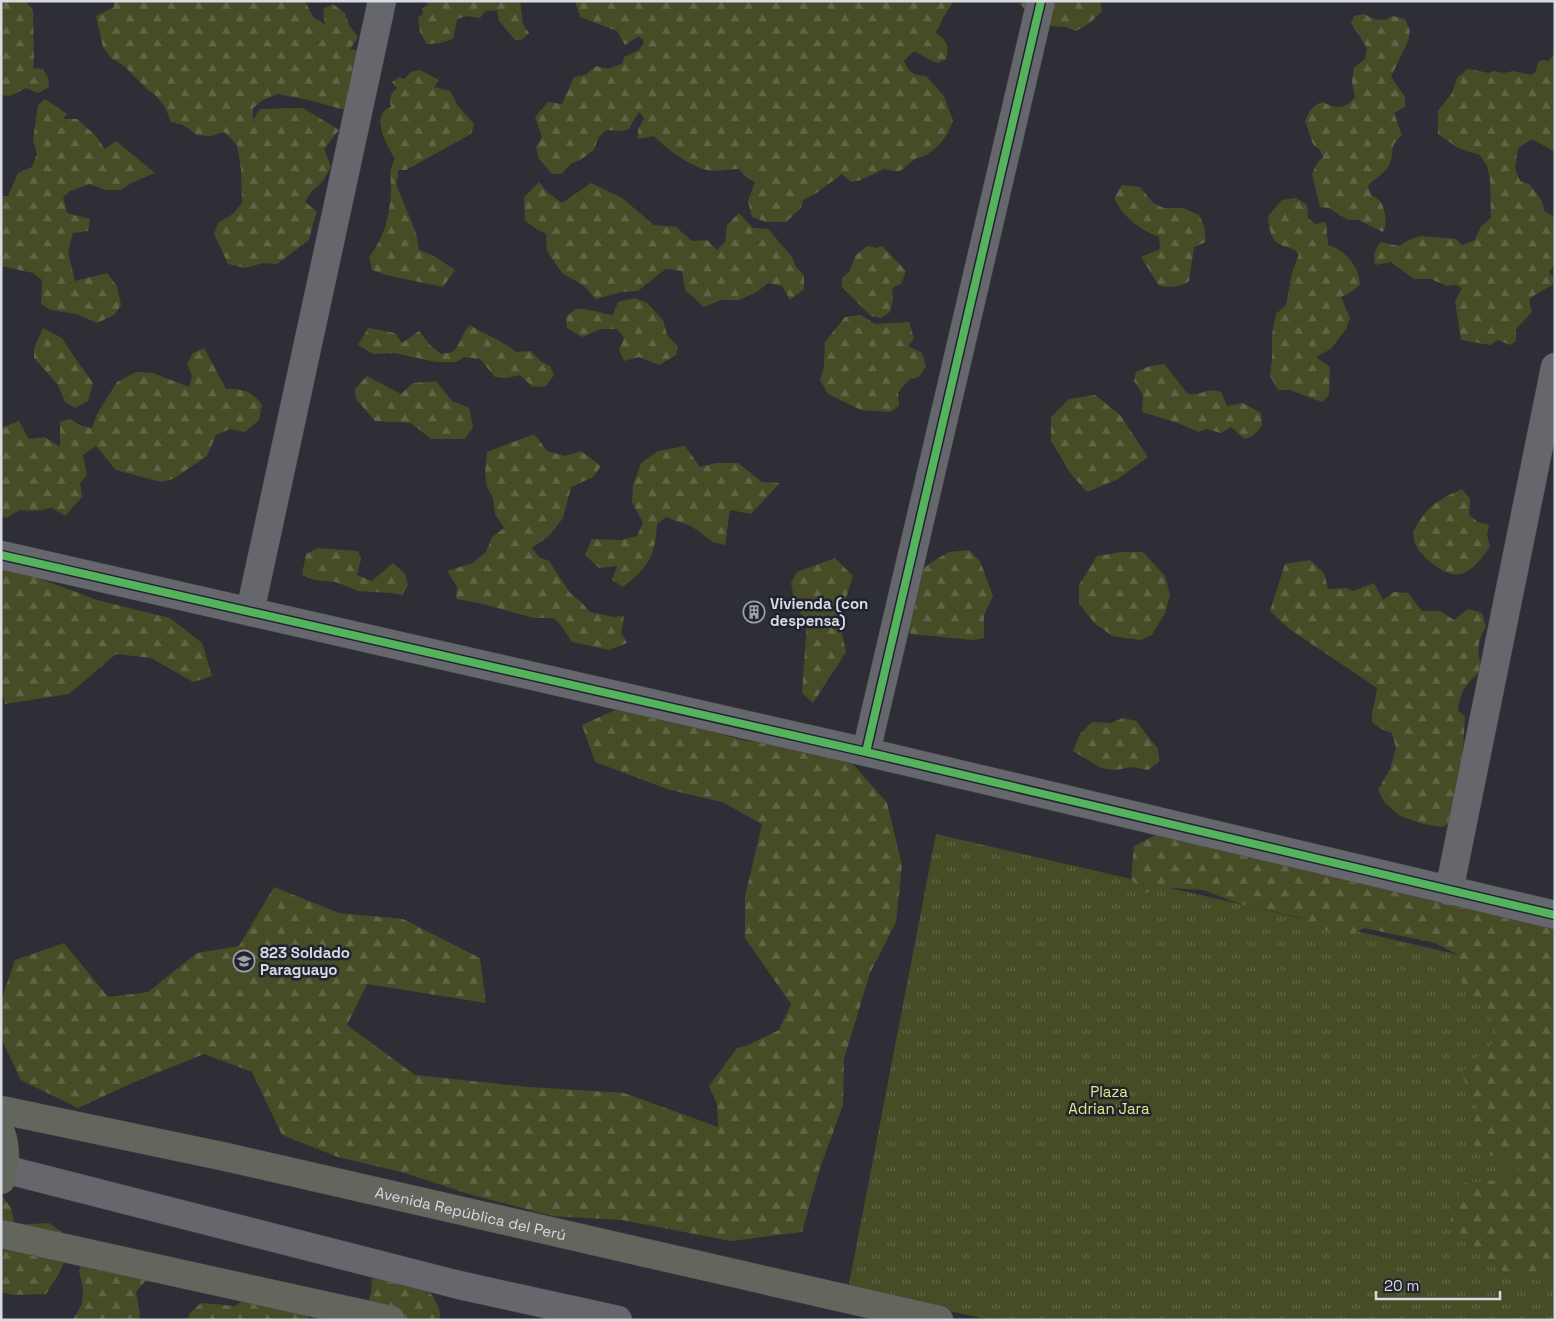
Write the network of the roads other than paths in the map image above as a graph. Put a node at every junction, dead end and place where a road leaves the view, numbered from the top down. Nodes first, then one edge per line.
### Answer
1 (382, 1) edge
2 (1041, 1) edge
3 (1555, 367) edge
4 (1, 555) edge
5 (250, 612) junction
6 (866, 752) junction
7 (1449, 890) junction
8 (1555, 916) edge
9 (1, 1110) edge
10 (1, 1133) edge
11 (2, 1174) edge
12 (1, 1234) edge
13 (390, 1320) edge
14 (618, 1320) edge
15 (939, 1320) edge

1 - 5 street
2 - 6 street
3 - 7 street
4 - 5 street
5 - 6 street
6 - 7 street
7 - 8 street
9 - 15 highway, Avenida República del Perú
10 - 11 highway
11 - 14 street
12 - 13 highway

